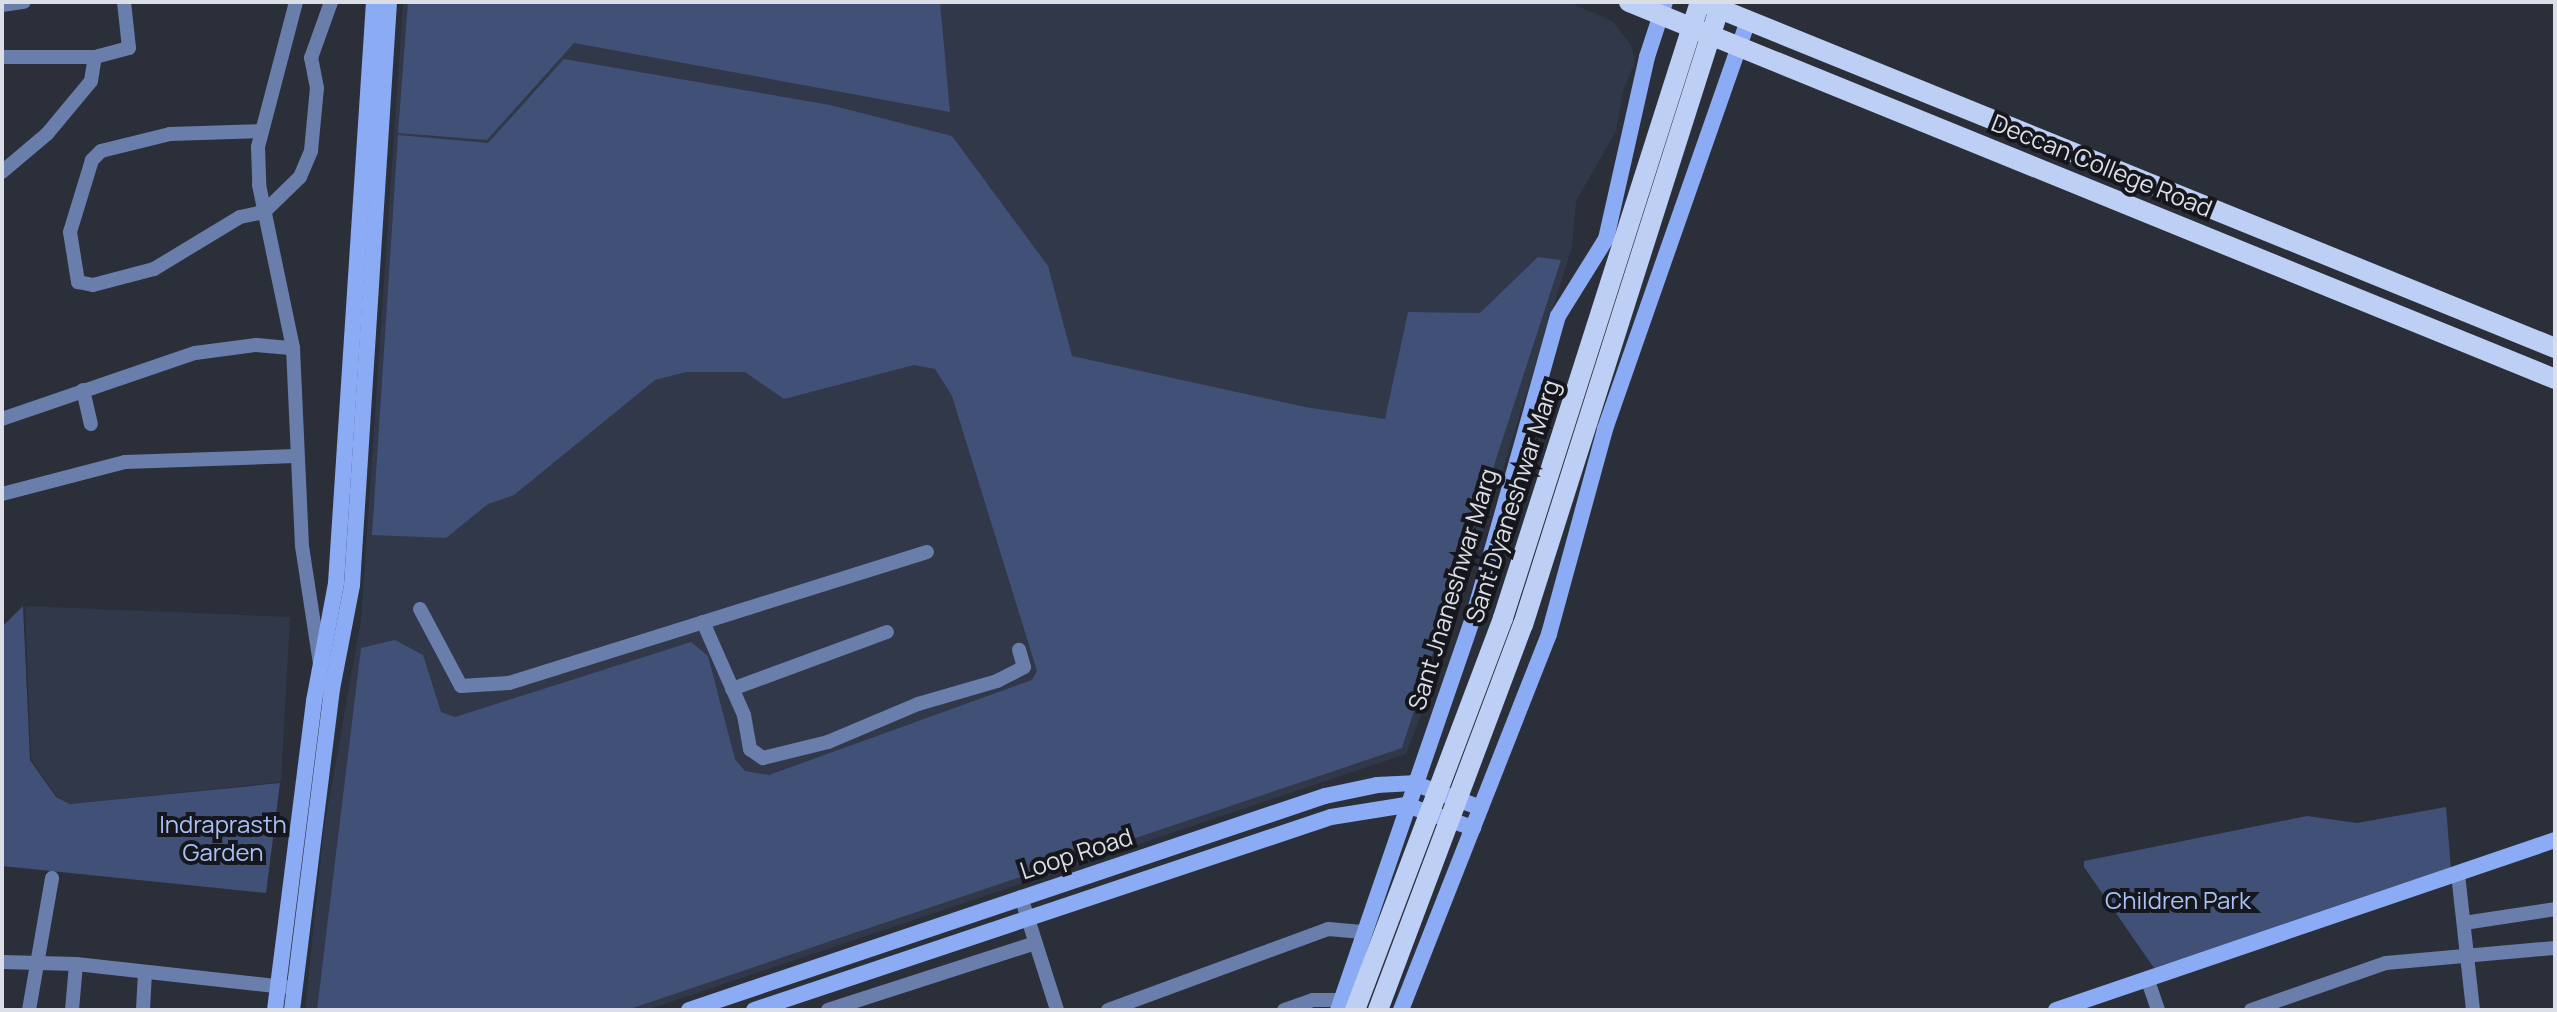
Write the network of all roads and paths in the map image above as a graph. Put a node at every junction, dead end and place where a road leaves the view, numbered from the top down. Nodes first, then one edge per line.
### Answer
1 (124, 2) edge
2 (296, 2) edge
3 (331, 2) edge
4 (374, 2) edge
5 (389, 2) edge
6 (1629, 2) edge
7 (25, 4) edge
8 (1707, 4) edge
9 (2, 5) edge
10 (1662, 8) edge
11 (1748, 21) junction
12 (1689, 27) junction
13 (1711, 34) junction
14 (1738, 43) junction
15 (2, 57) edge
16 (95, 57) junction
17 (262, 131) junction
18 (2, 172) edge
19 (264, 212) junction
20 (1600, 271) junction
21 (293, 348) junction
22 (2555, 348) edge
23 (2555, 379) edge
24 (83, 390) junction
25 (2, 419) edge
26 (91, 424) dead end
27 (295, 456) junction
28 (2, 494) edge
29 (927, 552) dead end
30 (420, 609) dead end
31 (703, 622) junction
32 (887, 632) dead end
33 (1019, 650) dead end
34 (320, 665) junction
35 (732, 689) junction
36 (322, 707) junction
37 (1413, 783) junction
38 (1436, 791) junction
39 (1456, 799) junction
40 (1406, 805) junction
41 (1481, 808) junction
42 (1428, 813) junction
43 (1449, 820) junction
44 (1473, 828) junction
45 (2555, 840) edge
46 (2458, 874) junction
47 (52, 878) dead end
48 (1021, 897) junction
49 (2555, 909) edge
50 (1027, 918) junction
51 (2464, 923) junction
52 (1363, 932) junction
53 (1035, 943) junction
54 (2555, 948) edge
55 (2468, 956) junction
56 (2, 962) edge
57 (76, 964) junction
58 (35, 965) junction
59 (145, 972) junction
60 (2147, 978) junction
61 (286, 987) junction
62 (2286, 1004) edge
63 (1344, 1007) edge
64 (29, 1010) edge
65 (72, 1010) edge
66 (143, 1010) edge
67 (275, 1010) edge
68 (292, 1010) edge
69 (689, 1010) edge
70 (754, 1010) edge
71 (828, 1010) edge
72 (1057, 1010) edge
73 (1108, 1010) edge
74 (1284, 1010) edge
75 (1378, 1010) edge
76 (1401, 1010) edge
77 (2056, 1010) edge
78 (2158, 1010) edge
79 (2251, 1010) edge
80 (2473, 1010) edge

1 - 16 street
2 - 17 street
3 - 19 street
4 - 34 street
5 - 36 street
6 - 10 main road, Deccan College Road
7 - 9 street
8 - 11 main road, Deccan College Road
8 - 12 main road, Sant Dyaneshwar Marg
8 - 13 main road, Sant Dyaneshwar Marg
10 - 12 main road, Deccan College Road
10 - 20 street, Sant Jnaneshwar Marg
11 - 14 street
11 - 22 main road, Deccan College Road
12 - 13 main road, Deccan College Road
12 - 20 main road, Sant Dyaneshwar Marg
13 - 14 main road, Deccan College Road
13 - 39 main road, Sant Dyaneshwar Marg
14 - 23 main road, Deccan College Road
14 - 41 street
15 - 16 street
16 - 18 street
17 - 19 street
17 - 19 street
19 - 21 street
20 - 37 street, Sant Jnaneshwar Marg
20 - 38 main road, Sant Dyaneshwar Marg
21 - 24 street
21 - 27 street
24 - 25 street
24 - 26 street
27 - 28 street
27 - 34 street
29 - 31 street
30 - 31 street
31 - 35 street
32 - 35 street
33 - 35 street
34 - 36 street
36 - 61 street
37 - 38 street, Loop Road
37 - 40 street, Sant Jnaneshwar Marg
37 - 48 street, Loop Road
38 - 39 street, Loop Road
38 - 42 main road, Sant Dyaneshwar Marg
39 - 41 street, Loop Road
39 - 43 main road, Sant Dyaneshwar Marg
40 - 42 street, Loop Road
40 - 50 street, Loop Road
40 - 52 street, Sant Jnaneshwar Marg
41 - 44 street
42 - 43 street, Loop Road
42 - 63 main road, Sant Dyaneshwar Marg
43 - 44 street, Loop Road
43 - 75 main road, Sant Dyaneshwar Marg
44 - 76 street
45 - 46 street
46 - 51 street
46 - 60 street
47 - 58 street
48 - 50 street
48 - 69 street, Loop Road
49 - 51 street
50 - 53 street
50 - 70 street, Loop Road
51 - 55 street
52 - 63 street, Sant Jnaneshwar Marg
52 - 73 street
53 - 71 street
53 - 72 street
54 - 55 street
55 - 62 street
55 - 80 street
56 - 58 street
57 - 58 street
57 - 59 street
57 - 65 street
58 - 64 street
59 - 61 street
59 - 66 street
60 - 77 street
60 - 78 street
61 - 67 street
61 - 68 street
62 - 79 street
63 - 74 street

